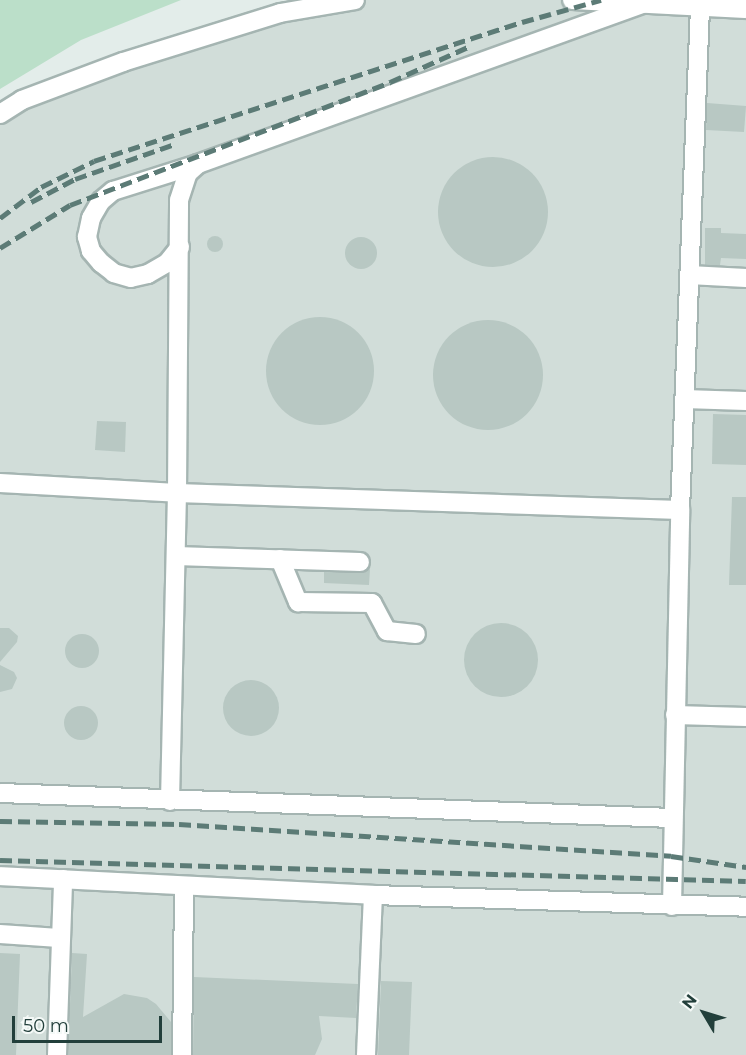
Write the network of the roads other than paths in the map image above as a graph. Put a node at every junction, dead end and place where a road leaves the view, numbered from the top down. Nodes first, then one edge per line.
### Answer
1 (355, 0) edge
2 (572, 0) edge
3 (642, 3) junction
4 (700, 8) junction
5 (746, 9) edge
6 (0, 114) edge
7 (198, 164) junction
8 (180, 247) junction
9 (689, 276) junction
10 (746, 278) edge
11 (684, 399) junction
12 (746, 401) edge
13 (0, 483) edge
14 (177, 494) junction
15 (680, 510) junction
16 (176, 555) junction
17 (280, 559) junction
18 (360, 562) dead end
19 (416, 634) dead end
20 (675, 715) junction
21 (746, 717) edge
22 (0, 793) edge
23 (170, 801) junction
24 (673, 818) junction
25 (0, 876) edge
26 (63, 879) junction
27 (184, 886) junction
28 (373, 896) junction
29 (672, 906) junction
30 (746, 907) edge
31 (0, 934) edge
32 (60, 938) junction
33 (57, 1055) edge
34 (182, 1055) edge
35 (366, 1055) edge

1 - 6 lane
2 - 3 lane
3 - 4 lane
3 - 7 lane
4 - 5 lane
4 - 9 lane
7 - 8 lane
7 - 8 lane
8 - 14 lane
9 - 10 lane
9 - 11 lane
11 - 12 lane
11 - 15 lane
13 - 14 lane
14 - 15 lane
14 - 16 lane
15 - 20 lane
16 - 17 lane
16 - 23 lane
17 - 18 lane
17 - 19 lane
20 - 21 lane
20 - 24 lane
22 - 23 lane
23 - 24 lane
24 - 29 lane
25 - 26 lane
26 - 27 lane
26 - 32 lane
27 - 28 lane
27 - 34 lane
28 - 29 lane
28 - 35 lane
29 - 30 lane
31 - 32 lane
32 - 33 lane

